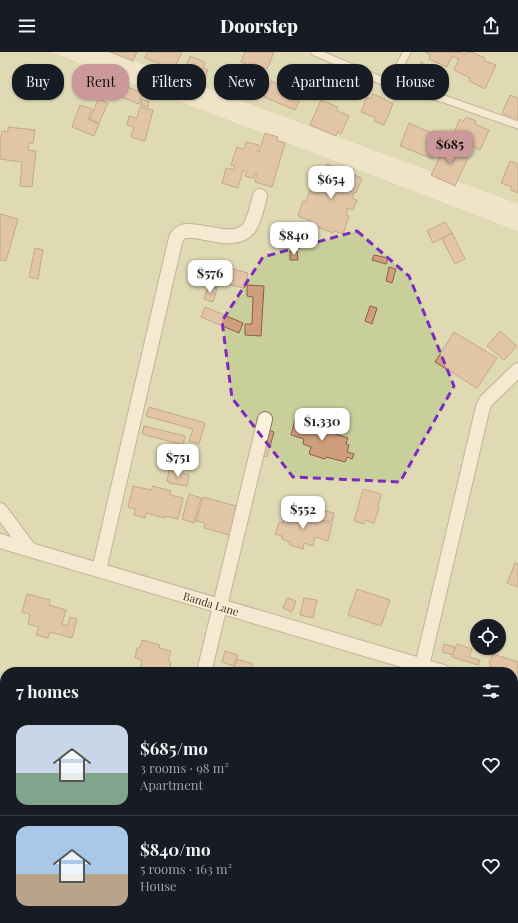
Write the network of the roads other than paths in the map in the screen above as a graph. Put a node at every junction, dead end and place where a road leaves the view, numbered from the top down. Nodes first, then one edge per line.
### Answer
1 (315, 52) edge
2 (408, 52) edge
3 (401, 64) edge
4 (381, 80) edge
5 (447, 100) edge
6 (518, 124) edge
7 (260, 196) dead end
8 (518, 370) edge
9 (265, 419) dead end
10 (0, 510) edge
11 (0, 541) edge
12 (29, 549) junction
13 (99, 570) junction
14 (220, 607) junction
15 (422, 666) junction
16 (205, 667) edge
17 (426, 667) edge

1 - 4 lane
2 - 3 lane
5 - 6 lane
7 - 13 street
8 - 15 street
9 - 14 street
10 - 12 street
11 - 12 street, Banda Lane
12 - 13 street, Banda Lane
13 - 14 street, Banda Lane
14 - 15 street, Banda Lane
14 - 16 street
15 - 17 street, Banda Lane

